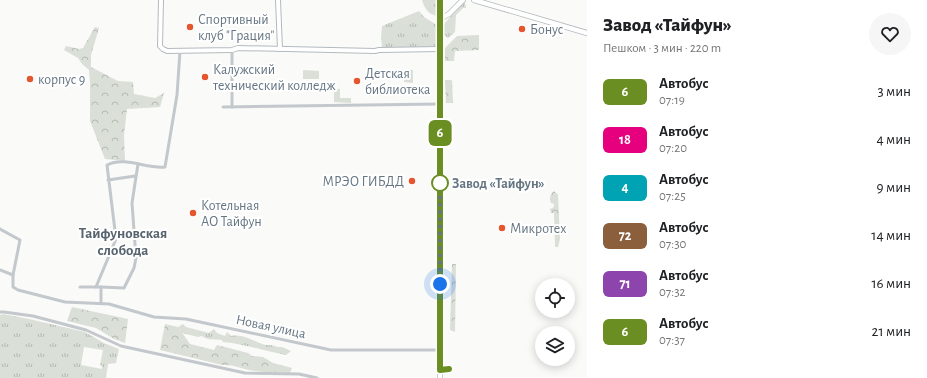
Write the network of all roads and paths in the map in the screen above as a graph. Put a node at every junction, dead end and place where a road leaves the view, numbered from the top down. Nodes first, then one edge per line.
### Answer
1 (161, 0) edge
2 (278, 0) edge
3 (440, 0) edge
4 (460, 0) edge
5 (463, 0) edge
6 (474, 0) edge
7 (454, 8) junction
8 (440, 19) junction
9 (587, 33) edge
10 (280, 49) junction
11 (440, 49) junction
12 (232, 50) junction
13 (180, 51) junction
14 (440, 104) junction
15 (223, 107) dead end
16 (232, 107) junction
17 (138, 164) junction
18 (135, 176) junction
19 (108, 180) junction
20 (0, 229) edge
21 (0, 270) edge
22 (13, 275) junction
23 (80, 287) dead end
24 (96, 287) junction
25 (101, 287) junction
26 (100, 303) junction
27 (0, 312) edge
28 (439, 350) junction
29 (317, 378) edge
30 (440, 378) edge

1 - 13 street
2 - 10 street
3 - 8 main road
4 - 7 main road
5 - 7 main road
6 - 9 main road
7 - 8 main road
8 - 11 main road
10 - 11 street
10 - 12 street
11 - 14 main road
12 - 13 street
12 - 16 street
13 - 17 street
14 - 16 street
14 - 28 main road
15 - 16 street
17 - 18 street
17 - 19 street
18 - 19 street
18 - 25 street
19 - 24 street
20 - 22 street
21 - 22 street
22 - 26 street, Новая улица
23 - 24 street
24 - 25 street
25 - 26 street
26 - 28 street, Новая улица
27 - 29 street
28 - 30 main road

